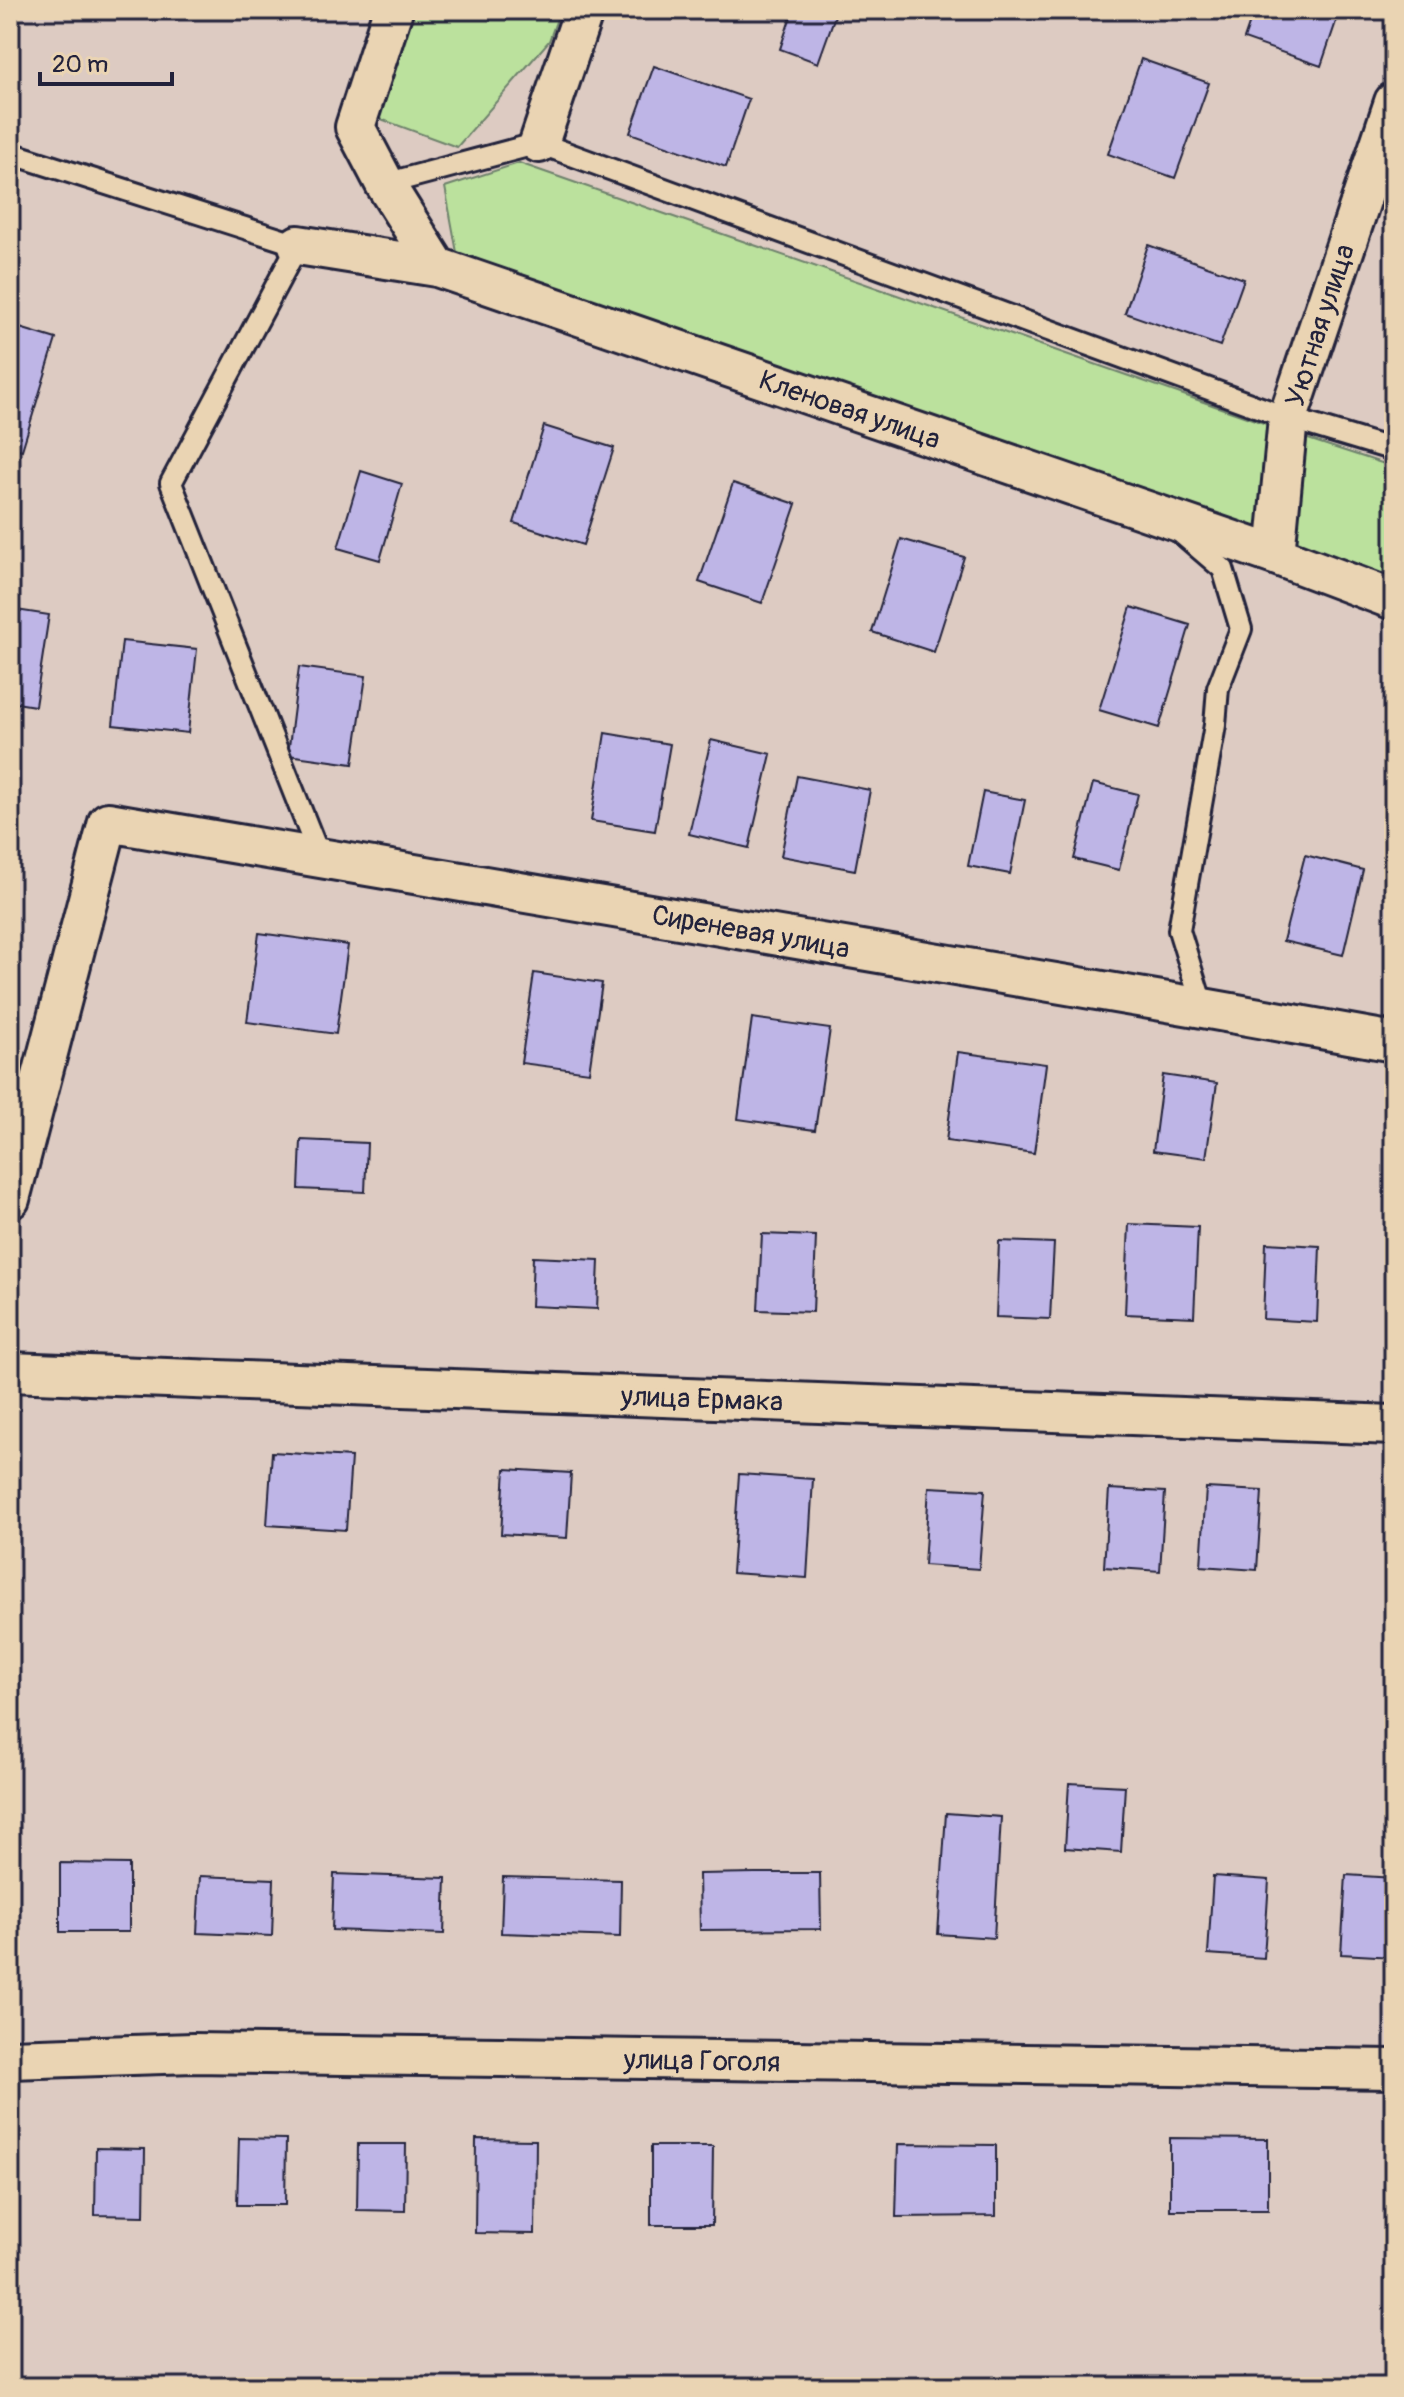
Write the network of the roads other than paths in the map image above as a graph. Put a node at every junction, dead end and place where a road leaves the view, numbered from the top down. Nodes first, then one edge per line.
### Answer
1 (393, 10) edge
2 (584, 10) edge
3 (1394, 102) edge
4 (539, 143) junction
5 (10, 153) edge
6 (385, 184) junction
7 (298, 245) junction
8 (437, 267) junction
9 (1288, 418) junction
10 (1394, 450) edge
11 (1161, 516) junction
12 (1275, 555) junction
13 (1394, 600) edge
14 (320, 858) junction
15 (1203, 1008) junction
16 (1394, 1042) edge
17 (10, 1199) edge
18 (10, 1372) edge
19 (1394, 1425) edge
20 (10, 2059) edge
21 (1394, 2069) edge

1 - 6 street
2 - 4 street
3 - 9 street, Уютная улица
4 - 6 lane
4 - 9 lane
5 - 7 lane
6 - 8 street
7 - 8 street, Кленовая улица
7 - 14 lane
8 - 11 street, Кленовая улица
9 - 10 lane
9 - 12 street, Уютная улица
11 - 12 street, Кленовая улица
11 - 15 lane
12 - 13 street, Кленовая улица
14 - 15 street, Сиреневая улица
14 - 17 street, Сиреневая улица
15 - 16 street, Сиреневая улица
18 - 19 street, улица Ермака
20 - 21 street, улица Гоголя

